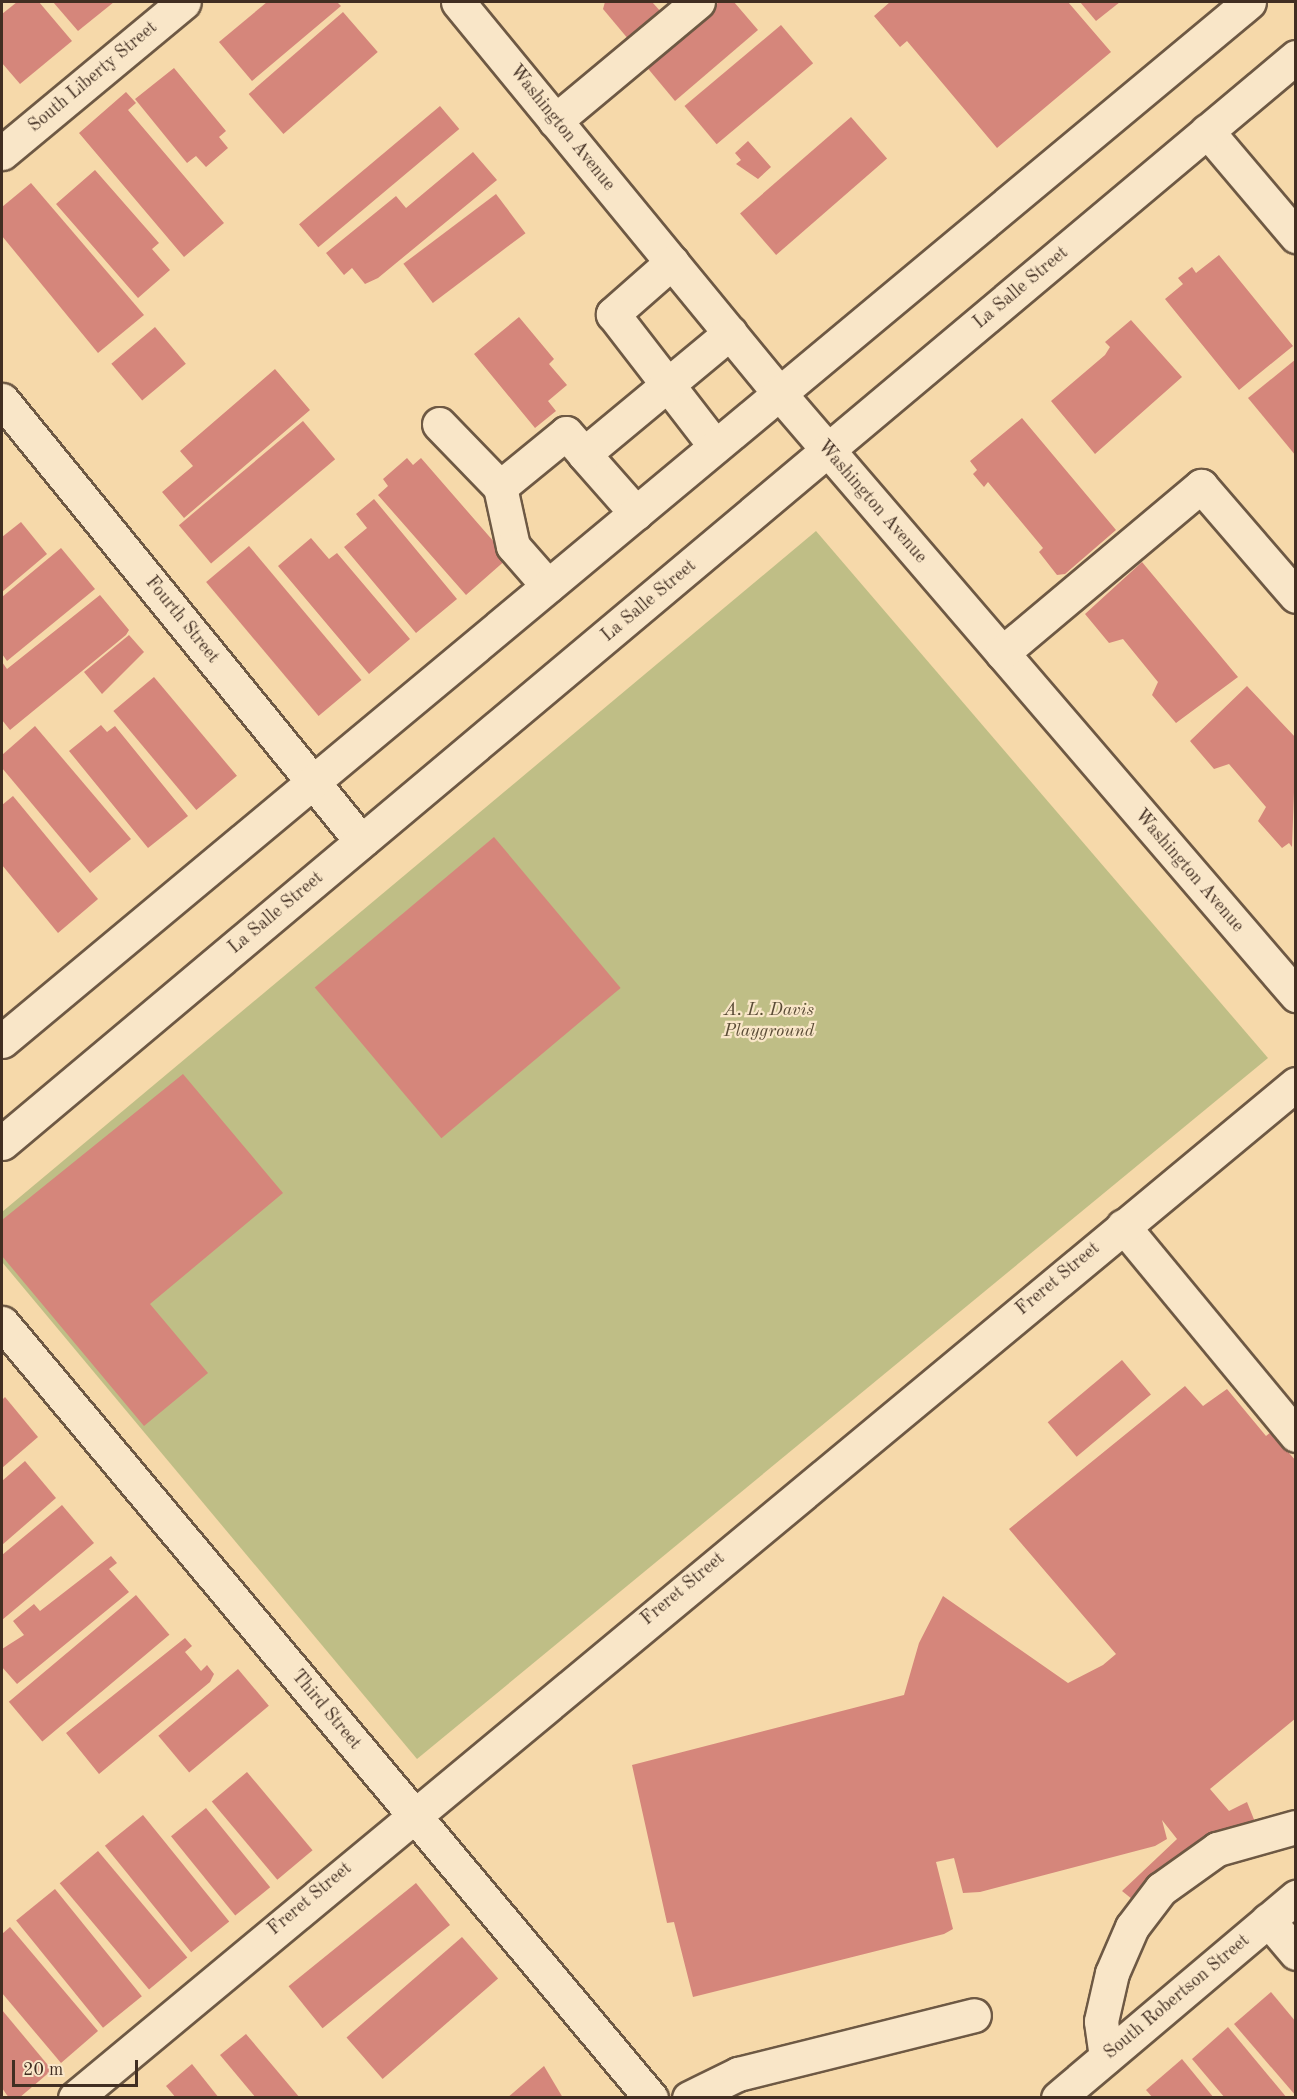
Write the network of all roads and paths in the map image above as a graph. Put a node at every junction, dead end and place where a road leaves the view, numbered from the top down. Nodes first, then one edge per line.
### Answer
1 (184, 2) edge
2 (458, 2) edge
3 (698, 2) edge
4 (1249, 2) edge
5 (1296, 57) edge
6 (555, 121) junction
7 (1208, 131) junction
8 (2, 153) edge
9 (1296, 236) edge
10 (672, 262) junction
11 (730, 333) junction
12 (667, 383) junction
13 (779, 393) junction
14 (2, 400) edge
15 (439, 424) dead end
16 (715, 446) junction
17 (828, 451) junction
18 (584, 454) junction
19 (500, 488) junction
20 (636, 513) junction
21 (548, 586) junction
22 (1296, 596) edge
23 (1002, 653) junction
24 (314, 781) junction
25 (362, 841) junction
26 (1296, 995) edge
27 (2, 1041) edge
28 (1296, 1084) edge
29 (2, 1143) edge
30 (1123, 1226) junction
31 (2, 1323) edge
32 (1296, 1435) edge
33 (411, 1813) junction
34 (1296, 1827) edge
35 (1296, 1898) edge
36 (1268, 1920) junction
37 (1296, 1953) edge
38 (974, 2015) dead end
39 (1106, 2057) junction
40 (75, 2097) edge
41 (651, 2097) edge
42 (689, 2097) edge
43 (1058, 2097) edge

1 - 8 street, South Liberty Street
2 - 6 street, Washington Avenue
3 - 6 street
4 - 13 street
5 - 7 street, La Salle Street
6 - 10 street, Washington Avenue
7 - 9 street
7 - 17 street, La Salle Street
10 - 11 street, Washington Avenue
10 - 12 street
11 - 12 street
11 - 13 street, Washington Avenue
12 - 16 street
12 - 18 street
13 - 16 street
13 - 17 street, Washington Avenue
14 - 24 street, Fourth Street
15 - 19 street
16 - 20 street
17 - 23 street, Washington Avenue
17 - 25 street, La Salle Street
18 - 19 street
18 - 20 street
19 - 21 street
20 - 21 street
21 - 24 street
22 - 23 street
23 - 26 street, Washington Avenue
24 - 25 street, Fourth Street
24 - 27 street
25 - 29 street, La Salle Street
28 - 30 street, Freret Street
30 - 32 street
30 - 33 street, Freret Street
31 - 33 street, Third Street
33 - 40 street, Freret Street
33 - 41 street, Third Street
34 - 39 street
35 - 36 street, South Robertson Street
36 - 37 street
36 - 39 street, South Robertson Street
38 - 42 street
39 - 43 street, South Robertson Street

